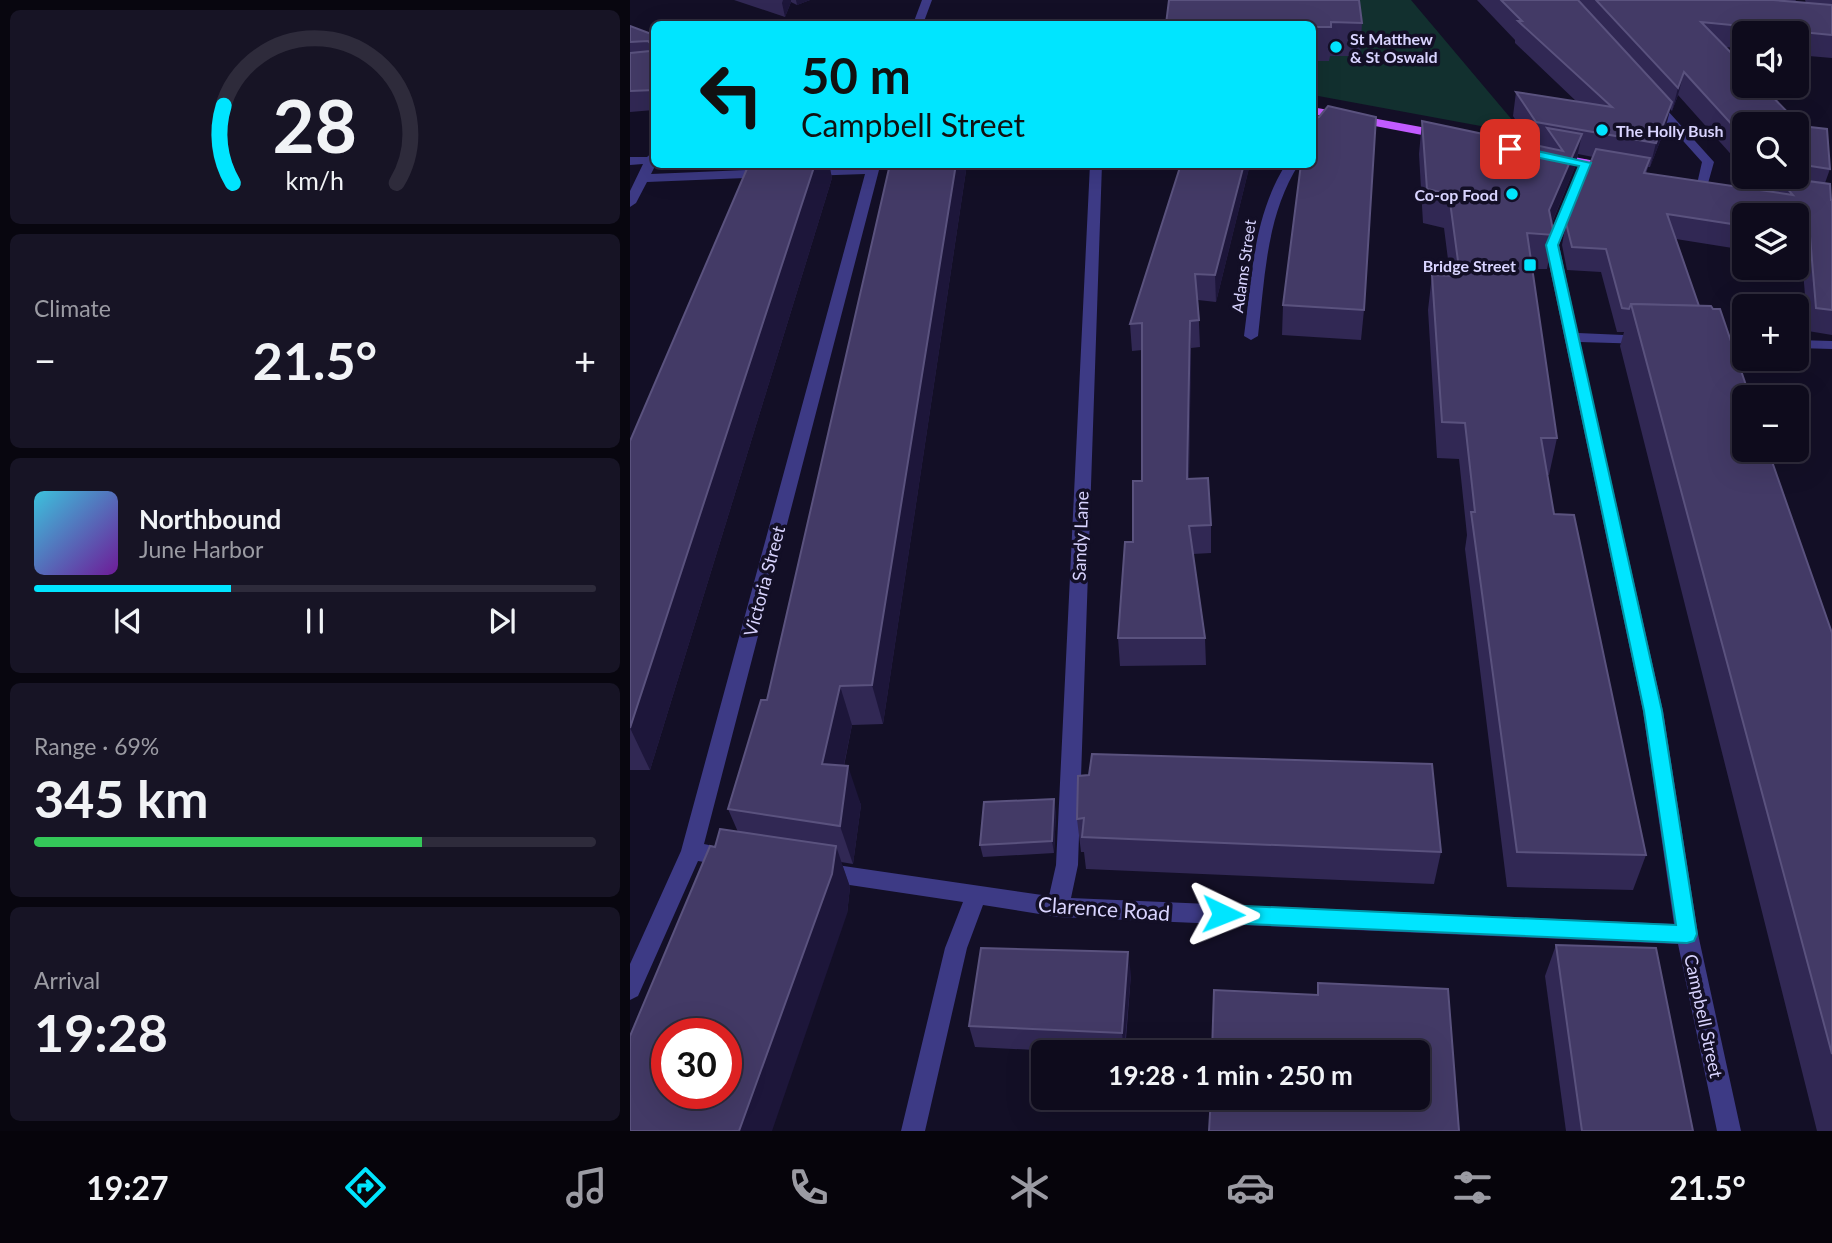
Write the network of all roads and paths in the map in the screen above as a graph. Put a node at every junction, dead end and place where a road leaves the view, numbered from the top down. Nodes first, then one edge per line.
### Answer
1 (927, 0) edge
2 (919, 21) edge
3 (1644, 91) edge
4 (1316, 112) edge
5 (1453, 137) edge
6 (1546, 156) edge
7 (651, 157) edge
8 (630, 161) edge
9 (651, 161) edge
10 (1586, 163) junction
11 (858, 168) edge
12 (873, 168) edge
13 (1096, 168) edge
14 (1290, 168) edge
15 (1629, 172) edge
16 (643, 178) junction
17 (1704, 184) edge
18 (630, 203) edge
19 (1251, 336) dead end
20 (1573, 337) junction
21 (1665, 340) edge
22 (1692, 341) edge
23 (1732, 342) edge
24 (1809, 344) edge
25 (1832, 345) edge
26 (692, 852) junction
27 (746, 860) edge
28 (800, 868) edge
29 (976, 895) junction
30 (1058, 907) junction
31 (1687, 934) junction
32 (630, 989) edge
33 (914, 1131) edge
34 (1729, 1131) edge

1 - 2 street
3 - 17 street
4 - 5 main road
6 - 10 main road
7 - 8 street
9 - 16 street
10 - 15 main road
10 - 20 street, Campbell Street
11 - 16 street
12 - 26 street, Victoria Street
13 - 30 street, Sandy Lane
14 - 19 street, Adams Street
16 - 18 street
20 - 21 street
20 - 31 street, Campbell Street
22 - 23 street
24 - 25 street
26 - 27 street
26 - 32 street, Victoria Street
28 - 29 street, Clarence Road
29 - 30 street, Clarence Road
29 - 33 street
30 - 31 street, Clarence Road
31 - 34 street, Campbell Street

